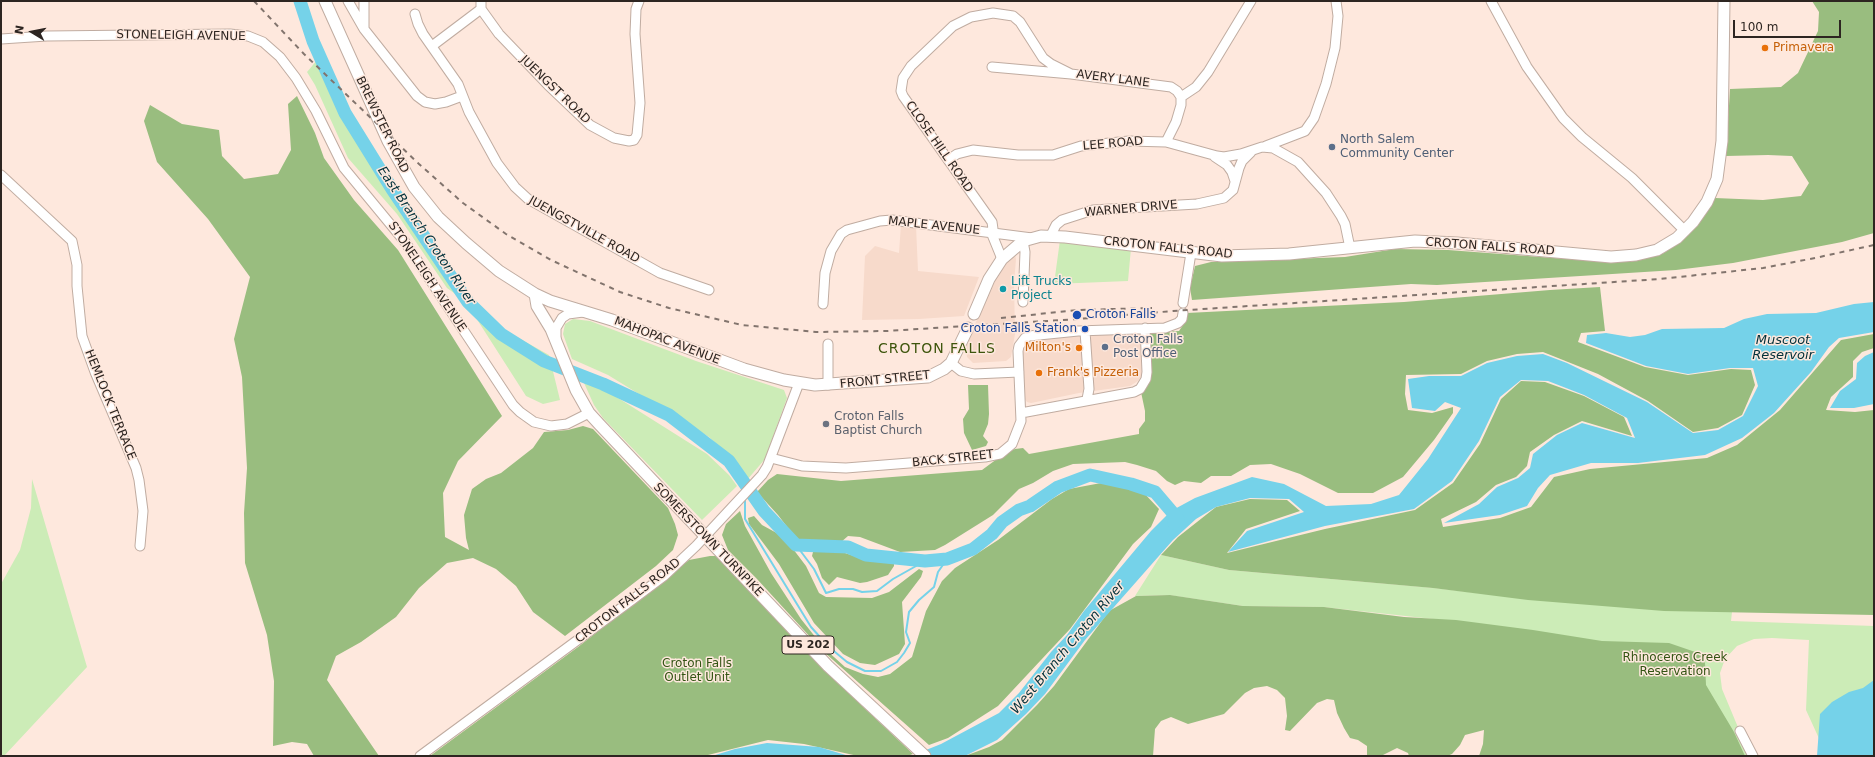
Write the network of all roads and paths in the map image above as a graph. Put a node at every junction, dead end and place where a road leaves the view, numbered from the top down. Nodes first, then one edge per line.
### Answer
1 (325, 1) edge
2 (348, 1) edge
3 (364, 1) edge
4 (639, 1) edge
5 (1251, 1) edge
6 (1336, 1) edge
7 (1491, 1) edge
8 (1724, 1) edge
9 (481, 5) edge
10 (415, 14) dead end
11 (364, 29) junction
12 (1, 39) edge
13 (432, 46) junction
14 (992, 67) dead end
15 (1071, 74) junction
16 (462, 96) junction
17 (1181, 97) junction
18 (1166, 142) junction
19 (1258, 148) junction
20 (1210, 154) junction
21 (948, 160) junction
22 (1, 175) edge
23 (1236, 184) junction
24 (1685, 231) junction
25 (991, 232) junction
26 (1051, 236) junction
27 (1027, 239) junction
28 (1350, 248) junction
29 (1192, 253) junction
30 (1002, 259) junction
31 (709, 290) dead end
32 (536, 294) junction
33 (1023, 302) dead end
34 (824, 304) dead end
35 (584, 311) junction
36 (974, 314) dead end
37 (968, 328) dead end
38 (1144, 328) junction
39 (1085, 331) junction
40 (828, 344) dead end
41 (558, 345) junction
42 (951, 363) junction
43 (1019, 372) junction
44 (799, 384) junction
45 (828, 385) junction
46 (1087, 399) junction
47 (589, 413) junction
48 (1021, 413) junction
49 (771, 458) junction
50 (705, 536) junction
51 (140, 546) dead end
52 (1740, 731) dead end
53 (420, 756) edge
54 (924, 756) edge
55 (1753, 756) edge

1 - 32 main road, BREWSTER ROAD
2 - 11 street
3 - 11 street
4 - 9 street, JUENGST ROAD
5 - 17 street
6 - 19 street, LEE ROAD
7 - 24 street
8 - 24 main road, CROTON FALLS ROAD
9 - 13 street
10 - 13 street, JUENGSTVILLE ROAD
11 - 16 street
12 - 47 street, STONELEIGH AVENUE
13 - 16 street, JUENGSTVILLE ROAD
14 - 15 street, AVERY LANE
15 - 17 street, AVERY LANE
15 - 21 street, CLOSE HILL ROAD
16 - 31 street, JUENGSTVILLE ROAD
17 - 18 street
18 - 20 street, LEE ROAD
18 - 21 street, LEE ROAD
19 - 20 street, LEE ROAD
19 - 23 street
19 - 28 street
20 - 23 street
21 - 25 street, CLOSE HILL ROAD
22 - 51 street, HEMLOCK TERRACE
23 - 26 street, WARNER DRIVE
24 - 28 main road, CROTON FALLS ROAD
25 - 27 street, MAPLE AVENUE
25 - 30 street, CLOSE HILL ROAD
25 - 34 street, MAPLE AVENUE
26 - 27 main road
26 - 29 main road, CROTON FALLS ROAD
27 - 30 main road
27 - 33 street
28 - 29 main road, CROTON FALLS ROAD
29 - 38 street
30 - 36 main road
32 - 35 main road, MAHOPAC AVENUE
32 - 41 main road, SOMERSTOWN TURNPIKE / US 202
35 - 41 street
35 - 44 main road, MAHOPAC AVENUE
37 - 42 main road
38 - 39 street
38 - 46 street
39 - 43 street
39 - 46 street
40 - 45 street
41 - 47 main road, SOMERSTOWN TURNPIKE / US 202
42 - 43 street
42 - 45 main road, FRONT STREET
43 - 48 street, BACK STREET
44 - 45 main road, MAHOPAC AVENUE
44 - 49 street, CROTON FALLS ROAD
46 - 48 street
47 - 50 main road, SOMERSTOWN TURNPIKE / US 202
48 - 49 street, BACK STREET
49 - 50 street, CROTON FALLS ROAD
50 - 53 street, CROTON FALLS ROAD
50 - 54 main road, SOMERSTOWN TURNPIKE / US 202
52 - 55 street

